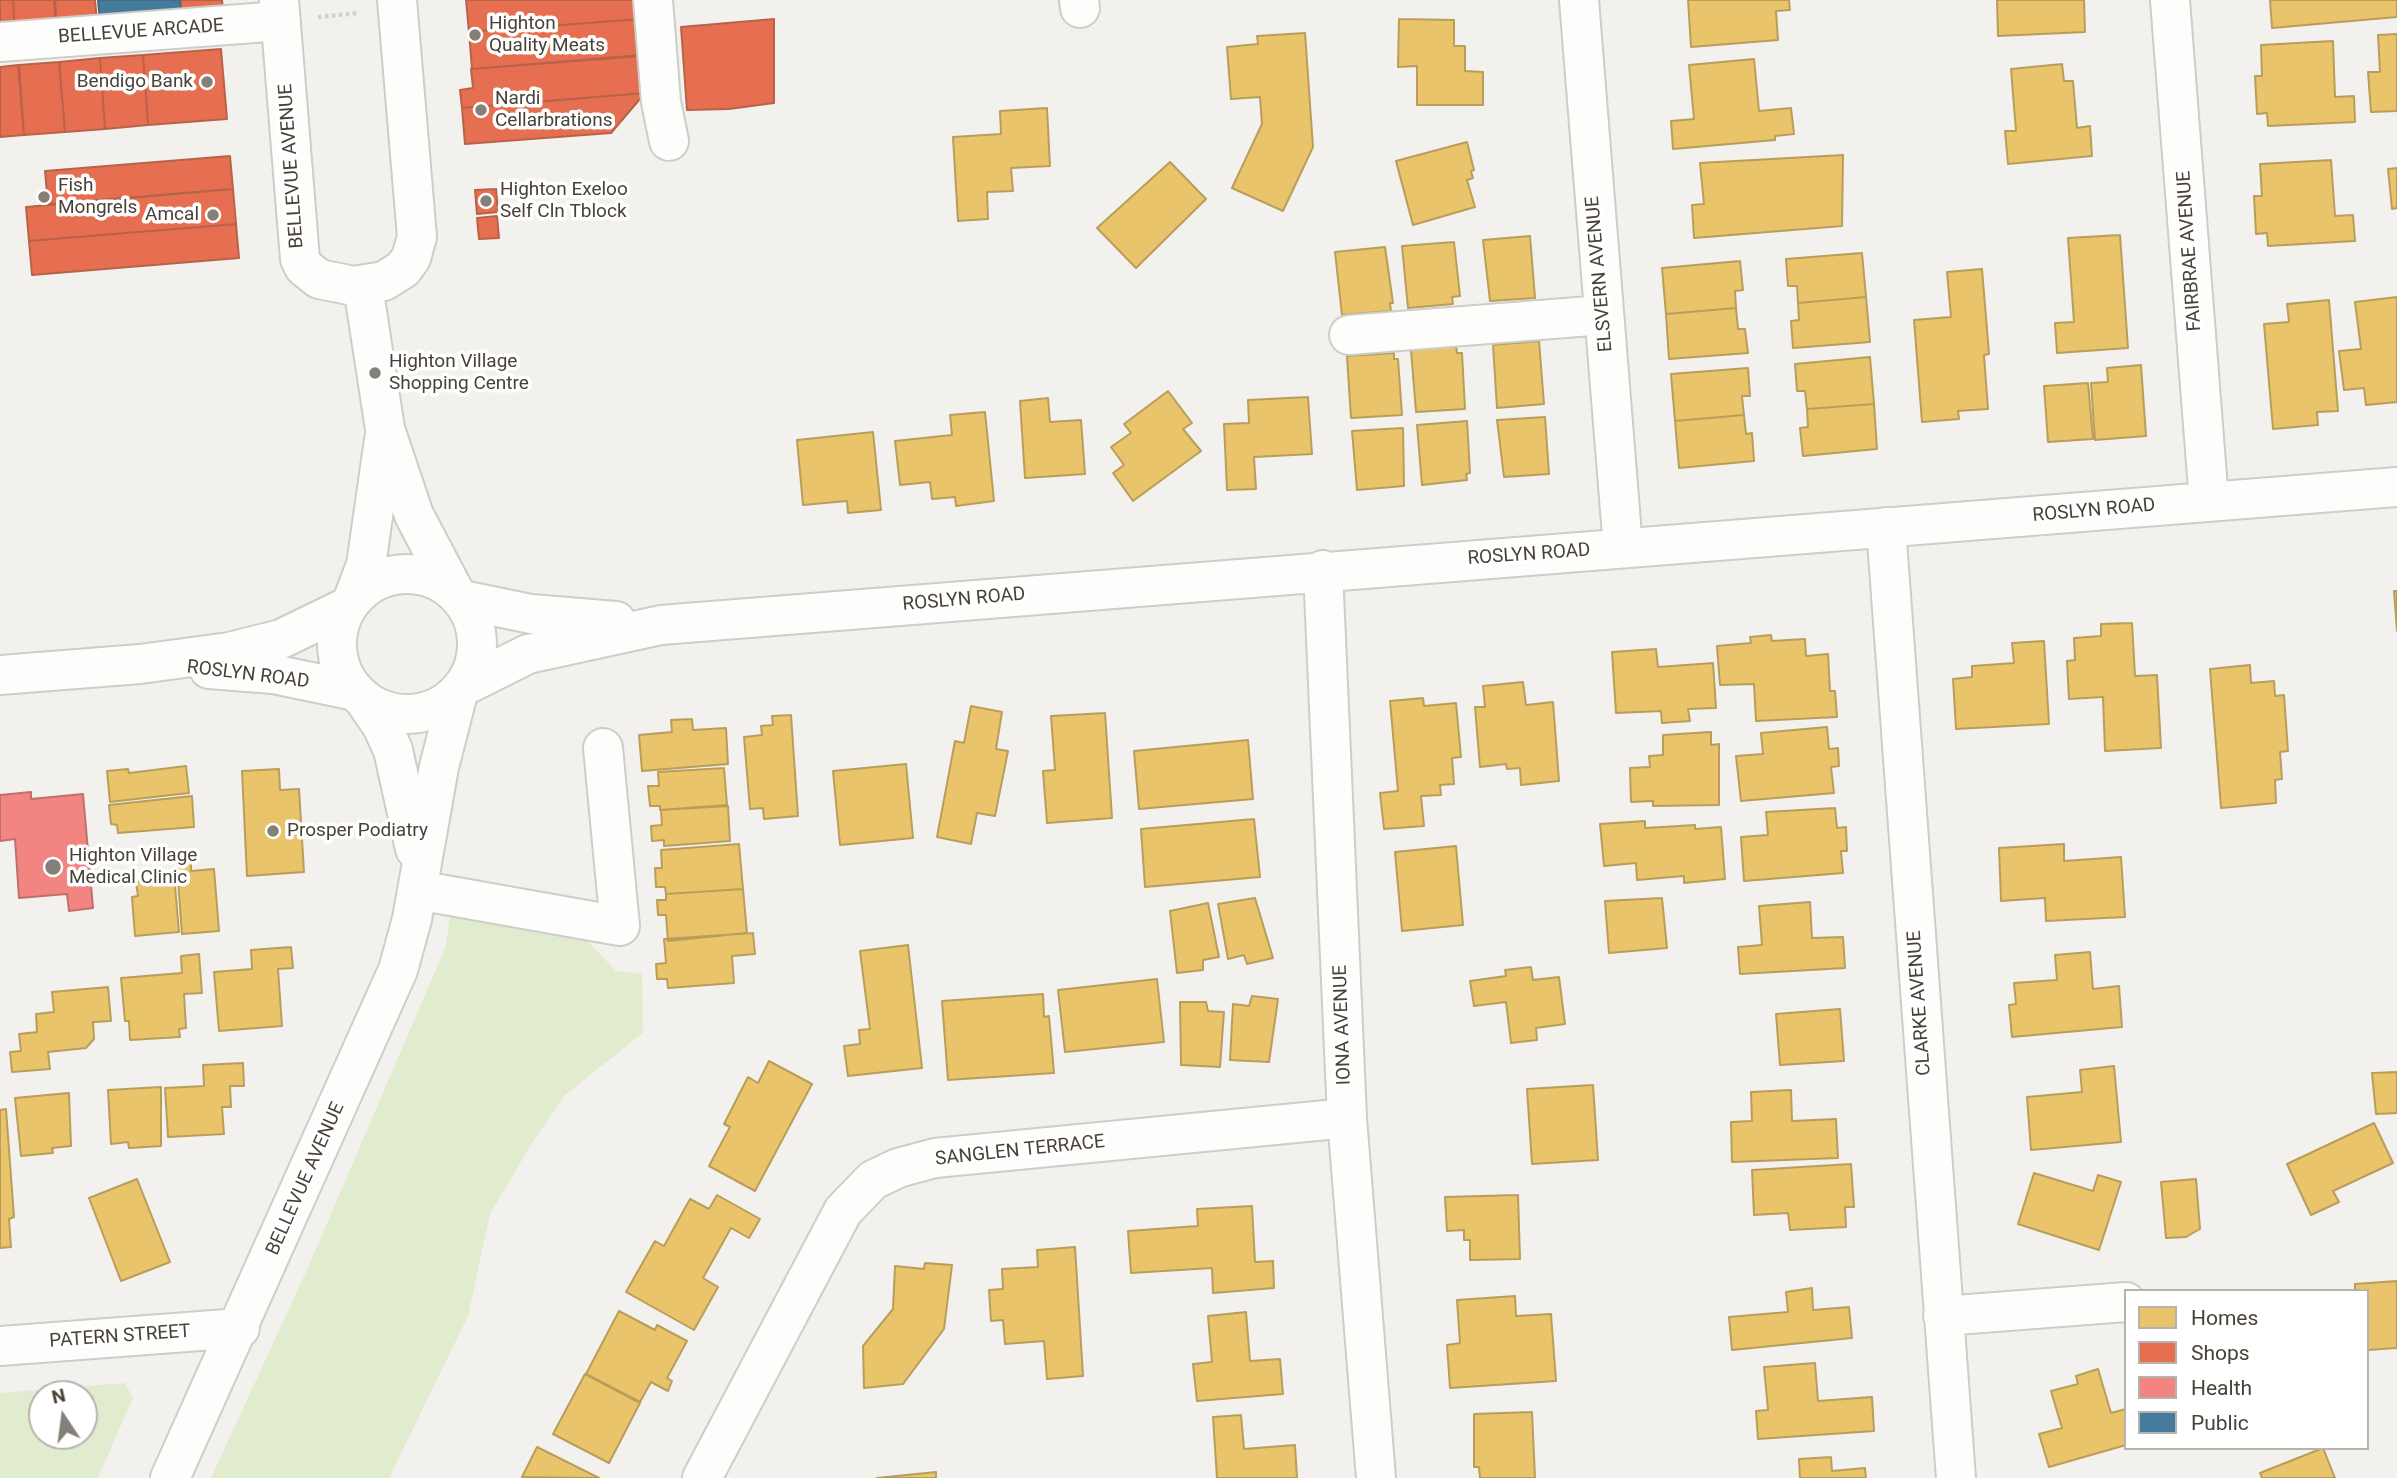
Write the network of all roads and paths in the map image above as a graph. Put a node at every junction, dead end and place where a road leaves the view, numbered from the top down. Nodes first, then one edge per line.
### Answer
1 (653, 0) edge
2 (1578, 0) edge
3 (2170, 0) edge
4 (397, 4) edge
5 (280, 10) edge
6 (0, 42) edge
7 (669, 141) dead end
8 (363, 286) junction
9 (1603, 315) junction
10 (1349, 335) dead end
11 (385, 429) junction
12 (2397, 487) edge
13 (2209, 502) junction
14 (1886, 527) junction
15 (1623, 548) junction
16 (1323, 570) junction
17 (459, 596) junction
18 (350, 603) junction
19 (661, 625) junction
20 (140, 664) junction
21 (0, 675) edge
22 (460, 690) junction
23 (359, 695) junction
24 (603, 748) dead end
25 (418, 881) junction
26 (1347, 1118) junction
27 (2124, 1302) edge
28 (1943, 1316) junction
29 (240, 1328) junction
30 (0, 1346) edge
31 (170, 1478) edge
32 (702, 1478) edge
33 (1376, 1478) edge
34 (1956, 1478) edge

1 - 7 street
2 - 9 street, ELSVERN AVENUE
3 - 13 street, FAIRBRAE AVENUE
4 - 5 path
4 - 8 street, BELLEVUE AVENUE
5 - 6 street, BELLEVUE ARCADE
5 - 8 street, BELLEVUE AVENUE
8 - 11 street
9 - 10 street
9 - 15 street, ELSVERN AVENUE
11 - 17 street
11 - 18 street
12 - 13 street, ROSLYN ROAD
13 - 14 street, ROSLYN ROAD
14 - 15 street, ROSLYN ROAD
14 - 28 street, CLARKE AVENUE
15 - 16 street, ROSLYN ROAD
16 - 19 street, ROSLYN ROAD
16 - 26 street, IONA AVENUE
17 - 18 street, ROSLYN ROAD
17 - 19 street, ROSLYN ROAD
17 - 22 street
18 - 20 street, ROSLYN ROAD
18 - 23 street
19 - 22 street, ROSLYN ROAD
20 - 21 street, ROSLYN ROAD
20 - 23 street, ROSLYN ROAD
22 - 23 street, ROSLYN ROAD
22 - 25 street, BELLEVUE AVENUE
23 - 25 street, BELLEVUE AVENUE
24 - 25 street
25 - 29 street, BELLEVUE AVENUE
26 - 32 street, SANGLEN TERRACE
26 - 33 street, IONA AVENUE
27 - 28 street
28 - 34 street, CLARKE AVENUE
29 - 30 street, PATERN STREET
29 - 31 street, BELLEVUE AVENUE

